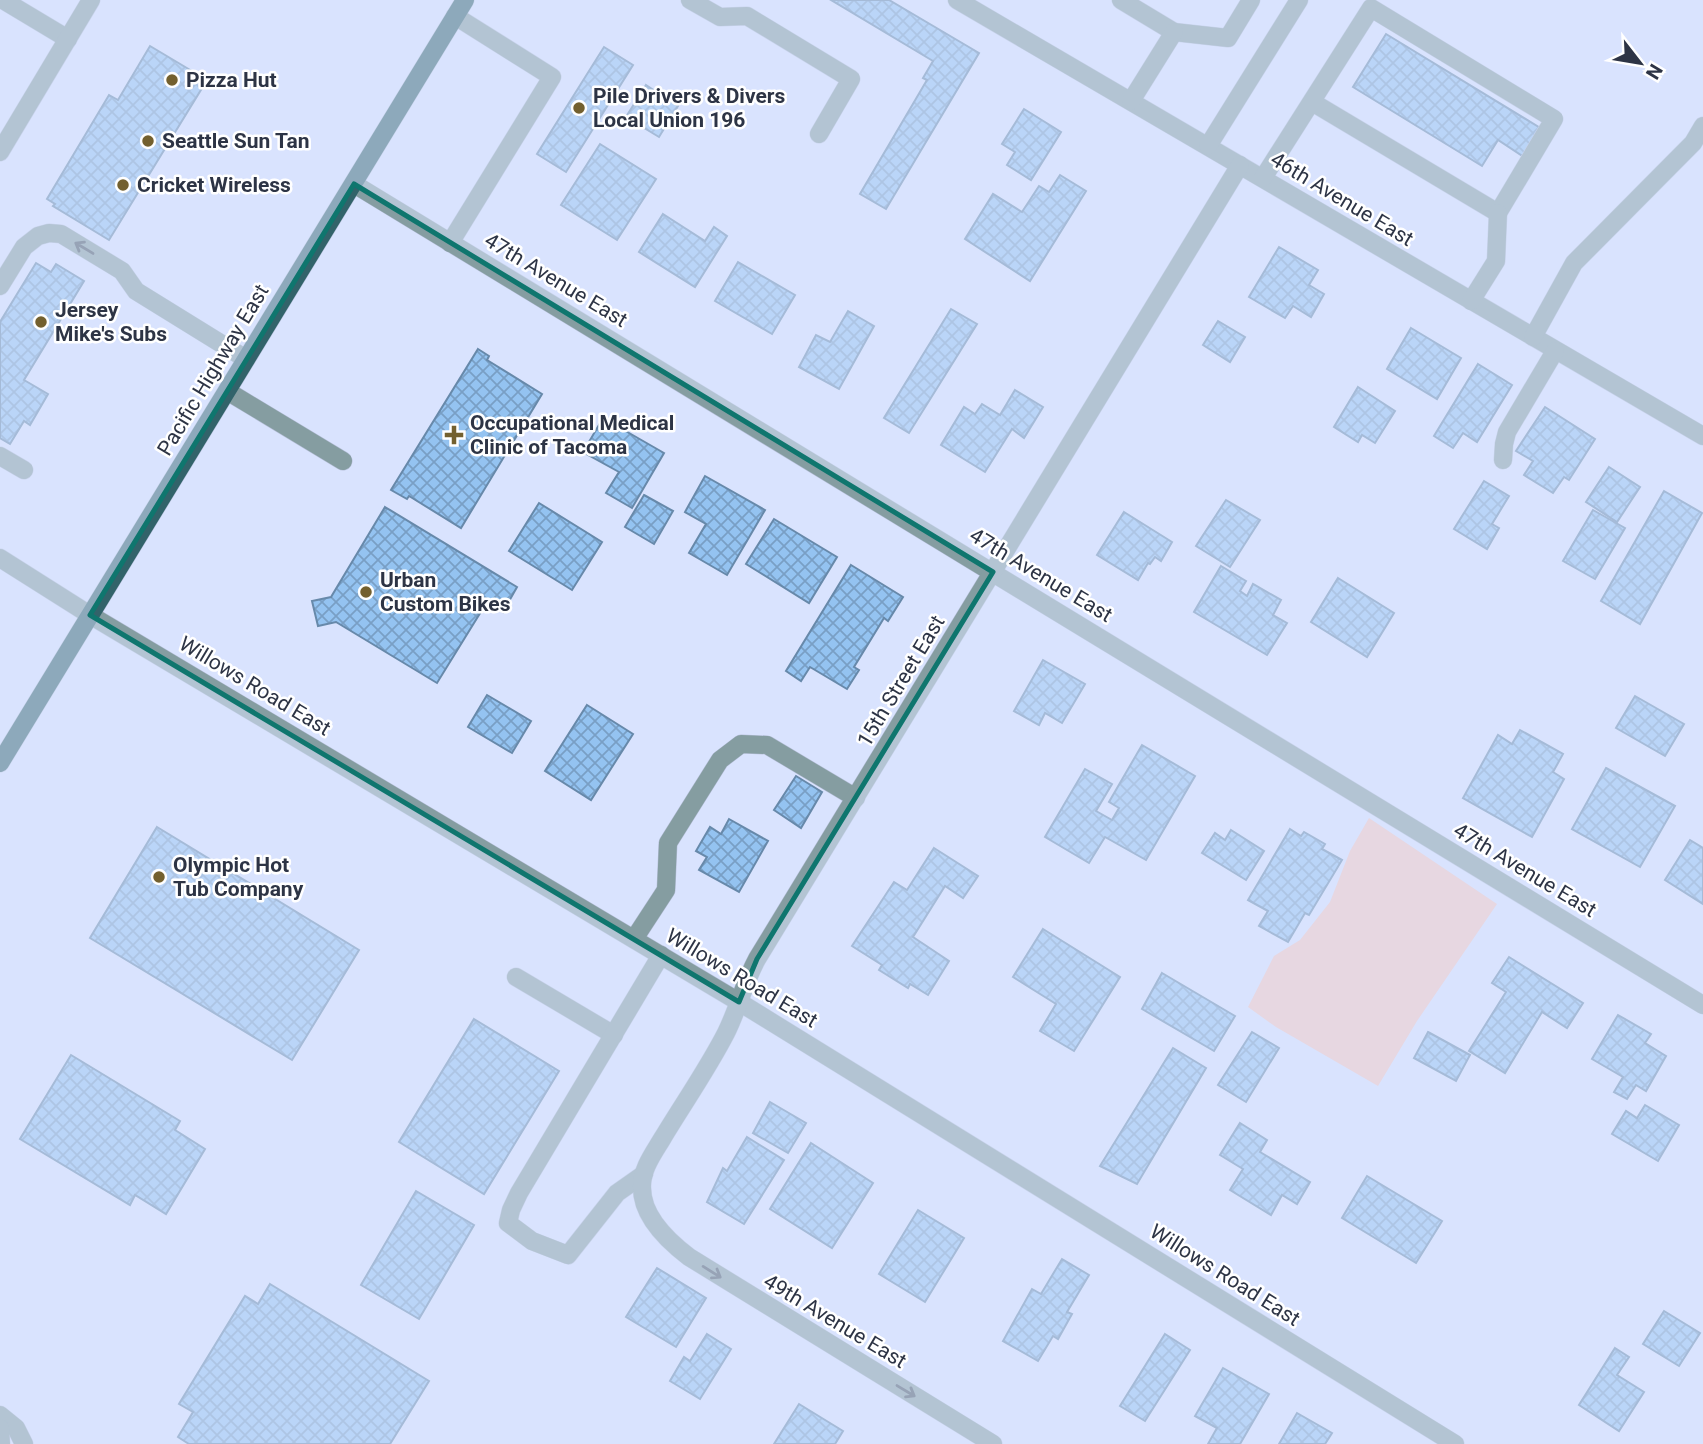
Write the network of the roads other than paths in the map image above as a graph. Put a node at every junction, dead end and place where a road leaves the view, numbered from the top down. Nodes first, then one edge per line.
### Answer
1 (2, 0) edge
2 (91, 0) edge
3 (690, 0) edge
4 (1121, 0) edge
5 (1251, 0) edge
6 (1299, 0) edge
7 (960, 1) edge
8 (460, 8) edge
9 (1174, 32) junction
10 (68, 39) junction
11 (1131, 102) junction
12 (1312, 102) junction
13 (1703, 126) edge
14 (819, 134) dead end
15 (1208, 146) junction
16 (0, 152) edge
17 (1240, 166) junction
18 (1263, 178) junction
19 (354, 184) junction
20 (1497, 213) junction
21 (450, 243) junction
22 (0, 286) edge
23 (1471, 301) junction
24 (1533, 337) junction
25 (1555, 351) junction
26 (246, 359) junction
27 (227, 391) junction
28 (1703, 436) edge
29 (0, 456) edge
30 (1503, 460) dead end
31 (343, 461) dead end
32 (24, 470) dead end
33 (0, 558) edge
34 (993, 572) junction
35 (90, 615) junction
36 (0, 763) edge
37 (856, 797) junction
38 (634, 939) junction
39 (661, 955) junction
40 (516, 977) dead end
41 (738, 1002) junction
42 (1703, 1005) edge
43 (614, 1035) junction
44 (644, 1174) junction
45 (660, 1229) joint
46 (0, 1415) edge
47 (0, 1428) edge
48 (1, 1444) edge
49 (24, 1444) edge
50 (993, 1444) edge
51 (1455, 1444) edge

1 - 10 street
2 - 10 street
3 - 14 street
4 - 9 street
5 - 9 street
6 - 15 street
7 - 11 street, 46th Avenue East
8 - 19 main road, Pacific Highway East
8 - 21 street
9 - 11 street
10 - 16 street
11 - 15 street, 46th Avenue East
12 - 18 street
12 - 20 street
12 - 20 street
13 - 24 street
15 - 17 street, 46th Avenue East
17 - 18 street, 46th Avenue East
17 - 34 street, 15th Street East
18 - 23 street, 46th Avenue East
19 - 21 street, 47th Avenue East
19 - 26 main road, Pacific Highway East
20 - 23 street
21 - 34 street, 47th Avenue East
26 -> 22 street
23 - 24 street, 46th Avenue East
24 - 25 street, 46th Avenue East
25 - 28 street, 46th Avenue East
25 - 30 street
26 - 27 main road, Pacific Highway East
27 - 31 street
27 - 35 main road, Pacific Highway East
29 - 32 street
33 - 35 street, Willows Road East
34 - 37 street, 15th Street East
34 - 42 street, 47th Avenue East
35 - 36 main road, Pacific Highway East
35 - 38 street, Willows Road East
37 - 38 street
37 - 41 street, 15th Street East
38 - 39 street, Willows Road East
39 - 41 street, Willows Road East
39 - 43 street
40 - 43 street
41 - 44 street, 15th Street East
41 - 51 street, Willows Road East
43 - 44 street
44 - 45 street, 15th Street East
45 -> 50 street, 49th Avenue East
46 - 49 street
47 - 48 street

